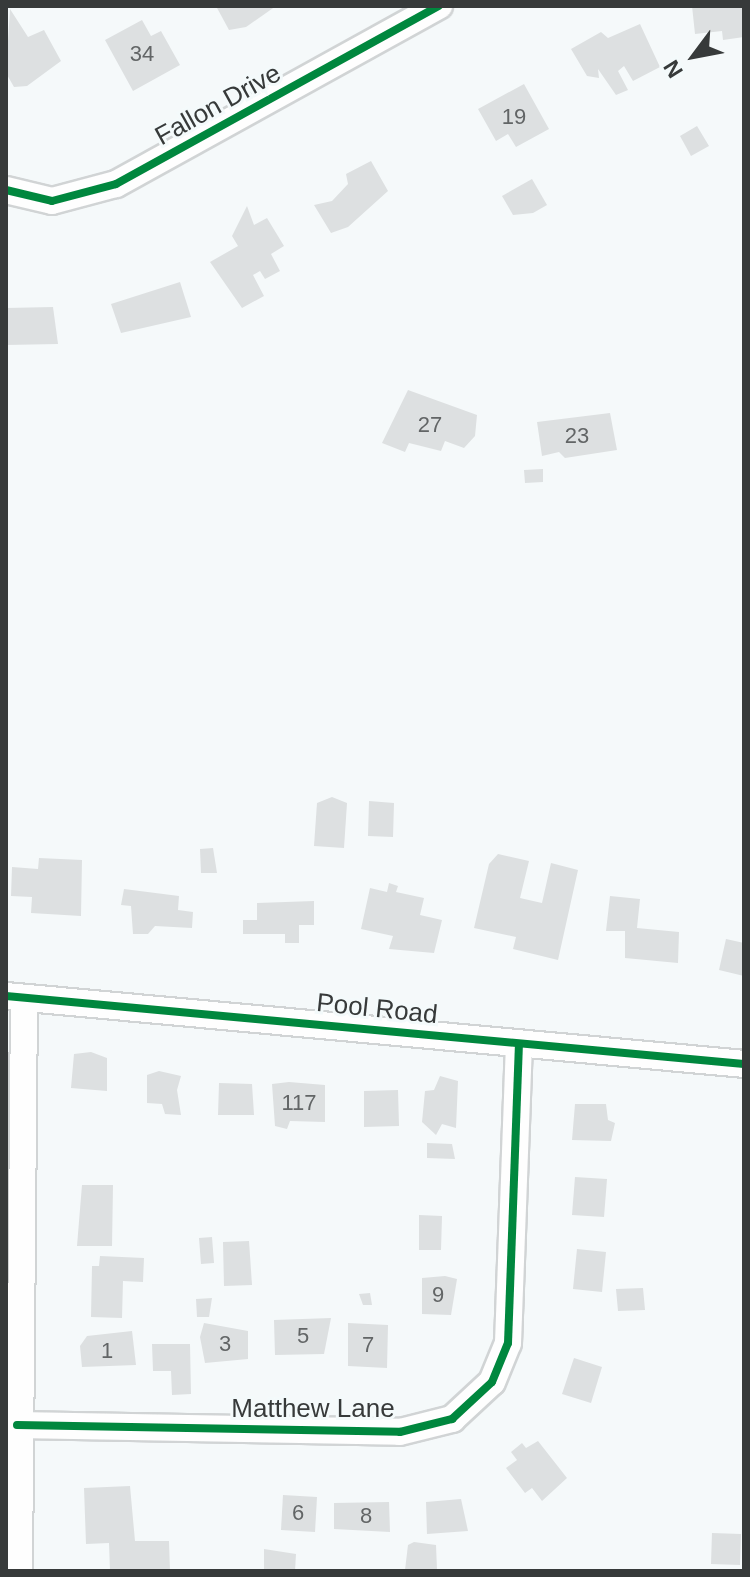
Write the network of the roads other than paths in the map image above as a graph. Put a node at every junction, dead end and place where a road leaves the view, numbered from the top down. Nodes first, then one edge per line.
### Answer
1 (439, 6) edge
2 (6, 190) edge
3 (15, 997) edge
4 (519, 1044) junction
5 (744, 1064) edge
6 (17, 1425) junction
7 (19, 1571) edge

1 - 2 street, Fallon Drive
3 - 4 street, Pool Road
3 - 6 street
4 - 5 street, Pool Road
4 - 6 street, Matthew Lane
6 - 7 street

